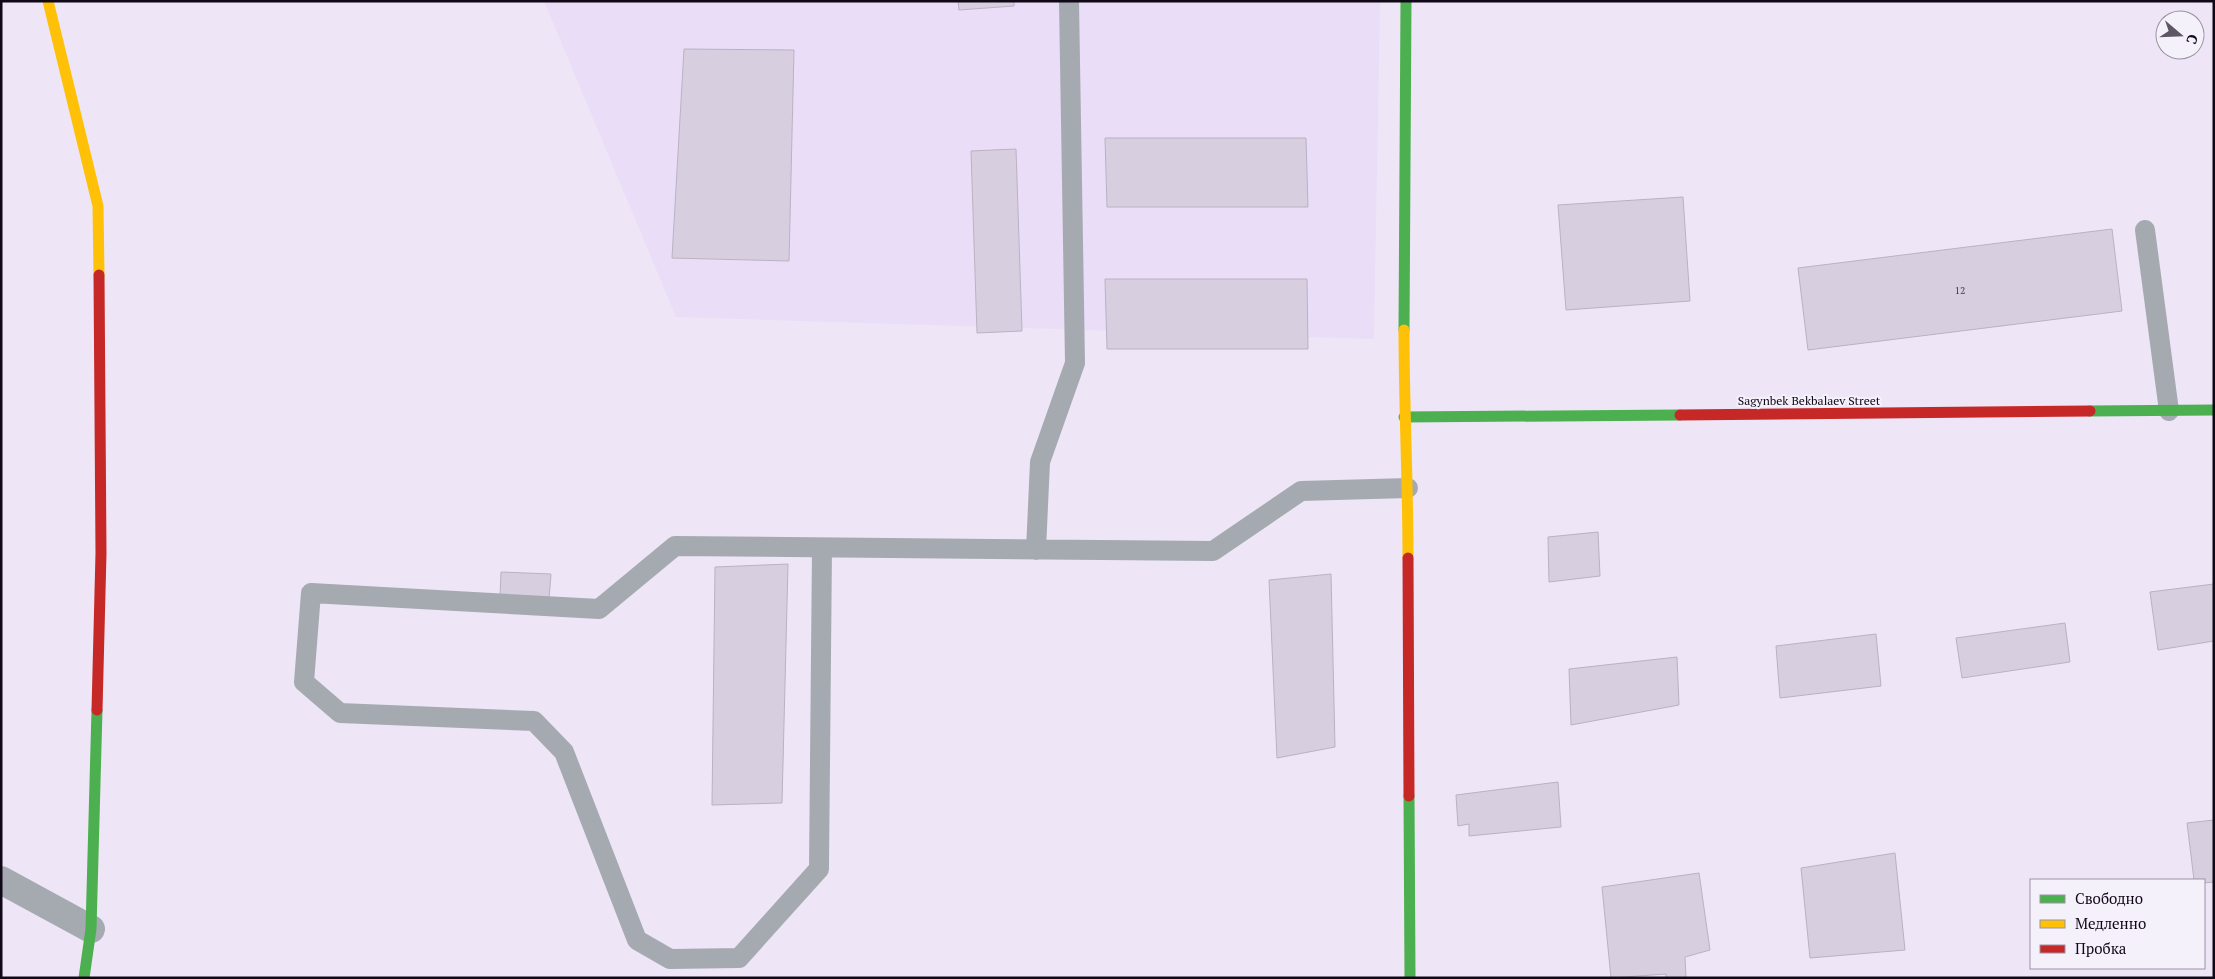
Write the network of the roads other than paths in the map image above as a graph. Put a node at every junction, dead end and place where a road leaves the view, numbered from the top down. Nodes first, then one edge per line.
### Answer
1 (48, 1) edge
2 (1069, 1) edge
3 (1406, 1) edge
4 (2145, 230) dead end
5 (2214, 410) edge
6 (2169, 411) junction
7 (1404, 416) junction
8 (1408, 488) junction
9 (822, 548) junction
10 (1036, 550) junction
11 (1, 880) edge
12 (91, 929) junction
13 (84, 978) edge
14 (1410, 978) edge

1 - 12 street
2 - 10 lane
3 - 7 street
4 - 6 lane
5 - 6 street, Sagynbek Bekbalaev Street
6 - 7 street, Sagynbek Bekbalaev Street
7 - 8 street
8 - 10 lane
8 - 14 street
9 - 9 lane
9 - 10 lane
11 - 12 street
12 - 13 street

